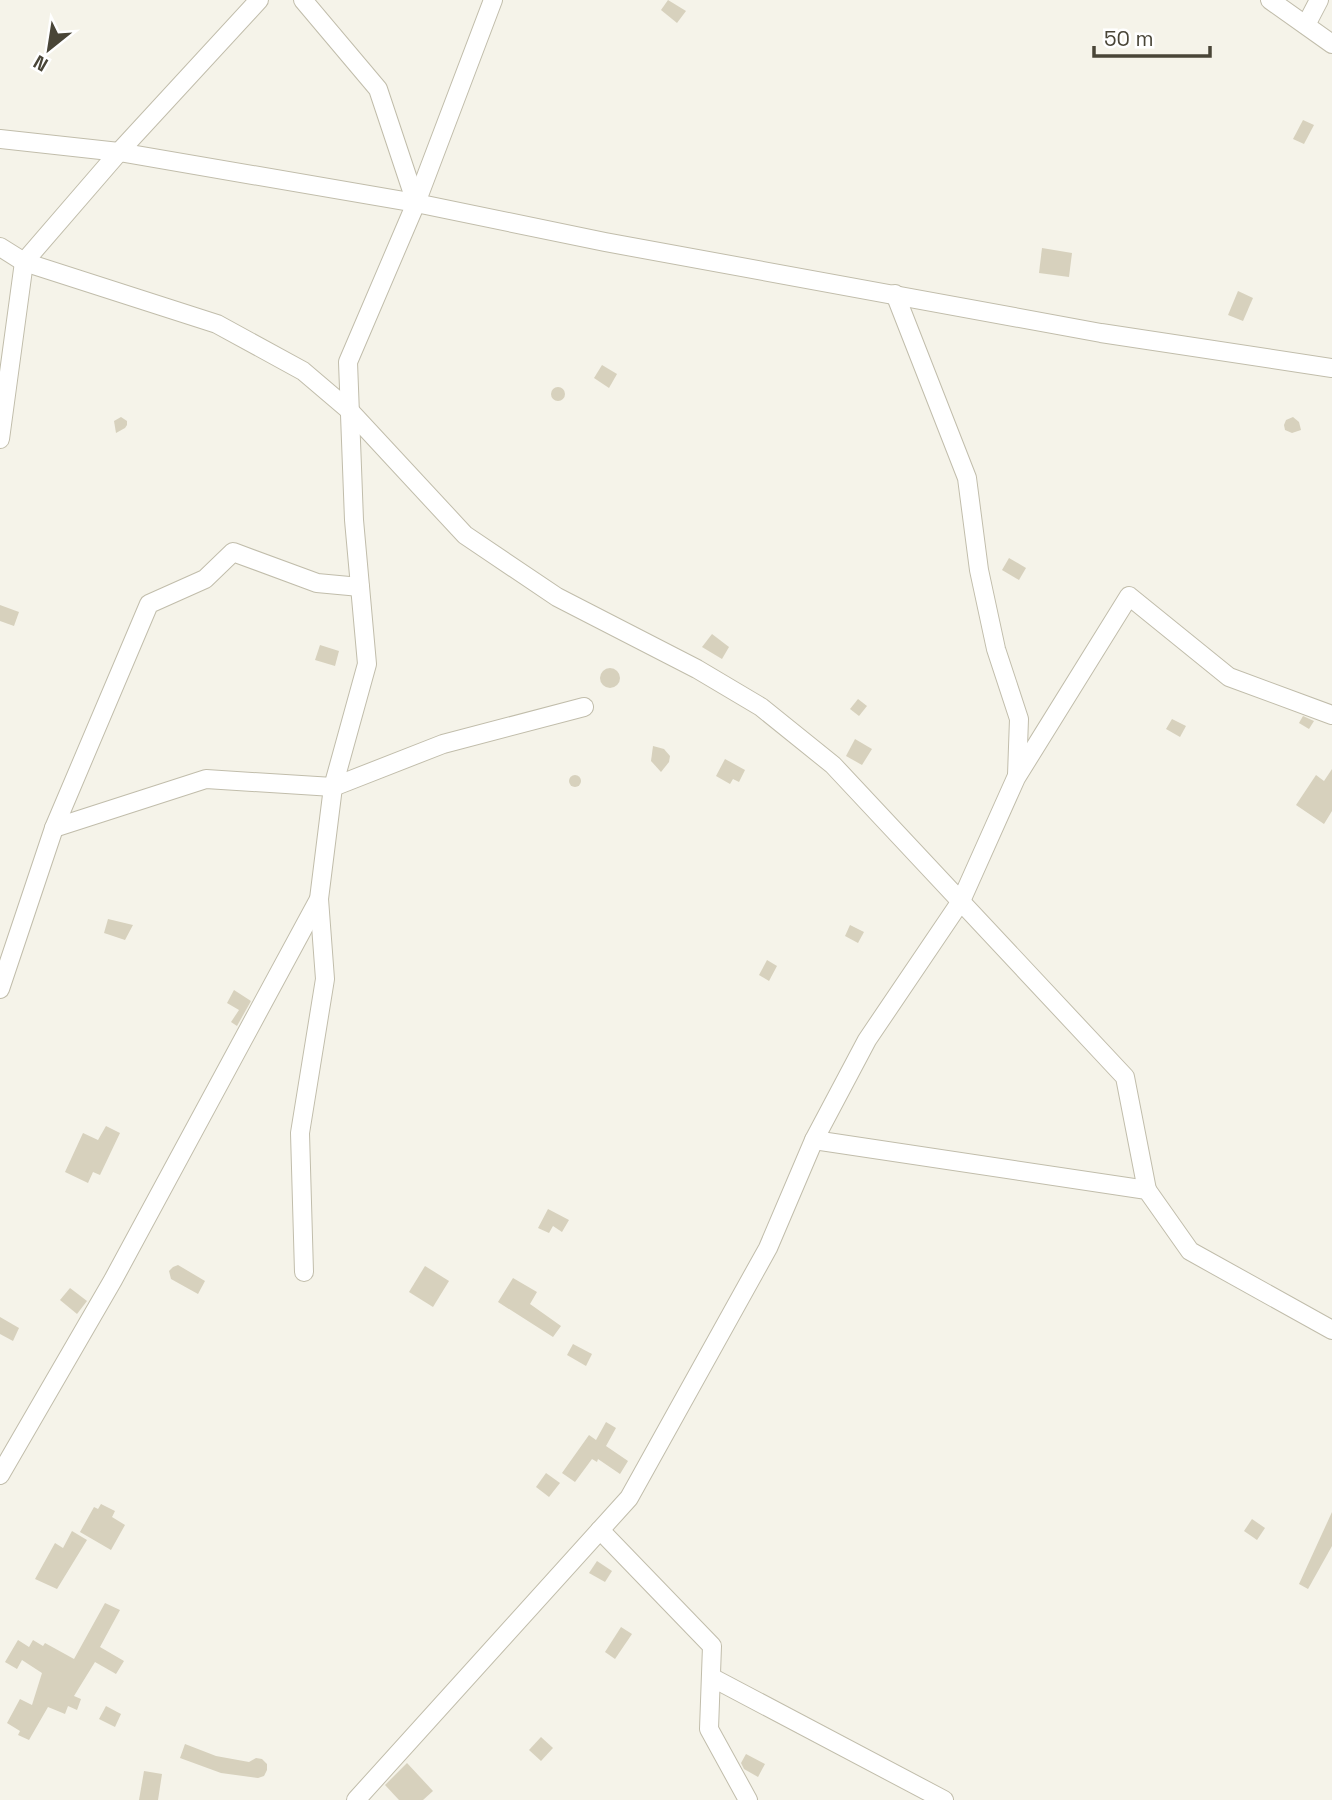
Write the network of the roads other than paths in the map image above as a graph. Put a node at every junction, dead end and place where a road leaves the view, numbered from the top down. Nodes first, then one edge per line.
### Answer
1 (259, 0) edge
2 (303, 0) edge
3 (493, 0) edge
4 (1270, 0) edge
5 (1319, 0) edge
6 (1306, 25) junction
7 (1332, 44) edge
8 (0, 139) edge
9 (119, 152) junction
10 (416, 203) junction
11 (0, 247) edge
12 (24, 262) junction
13 (895, 294) junction
14 (1332, 368) edge
15 (350, 411) junction
16 (0, 439) edge
17 (360, 587) junction
18 (584, 707) dead end
19 (1332, 715) edge
20 (1016, 778) junction
21 (333, 787) junction
22 (54, 828) junction
23 (319, 899) junction
24 (961, 901) junction
25 (0, 989) edge
26 (814, 1140) junction
27 (1147, 1190) junction
28 (304, 1272) dead end
29 (1332, 1330) edge
30 (0, 1475) edge
31 (600, 1530) junction
32 (711, 1677) junction
33 (356, 1800) edge
34 (748, 1800) edge
35 (944, 1800) edge

1 - 9 street
2 - 10 street
3 - 10 street
4 - 6 street
5 - 6 street
6 - 7 street
8 - 9 street
9 - 10 street
9 - 12 street
10 - 13 street
10 - 15 street
11 - 12 street
12 - 15 street
12 - 16 street
13 - 14 street
13 - 20 street
15 - 17 street
15 - 24 street
17 - 21 street
17 - 22 street
18 - 21 street
19 - 20 street
20 - 24 street
21 - 22 street
21 - 23 street
22 - 25 street
23 - 28 street
23 - 30 street
24 - 26 street
24 - 27 street
26 - 27 street
26 - 31 street
27 - 29 street
31 - 32 street
31 - 33 street
32 - 34 street
32 - 35 street

